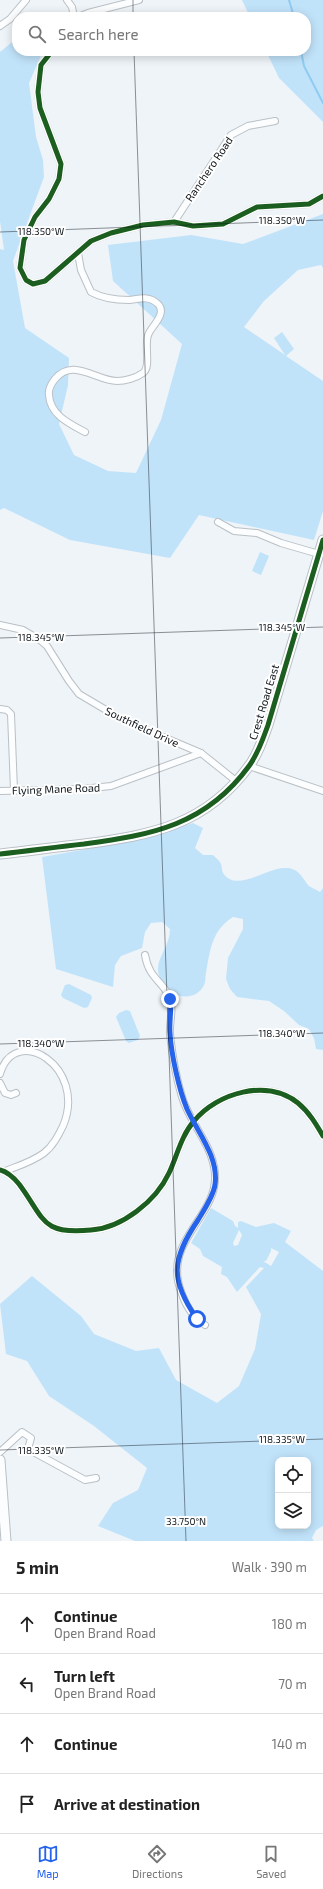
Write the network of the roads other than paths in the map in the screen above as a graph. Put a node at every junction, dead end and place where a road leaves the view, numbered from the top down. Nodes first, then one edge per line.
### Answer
1 (26, 0) edge
2 (67, 0) edge
3 (139, 0) edge
4 (16, 12) edge
5 (73, 12) edge
6 (92, 12) edge
7 (12, 17) edge
8 (0, 26) edge
9 (48, 56) edge
10 (275, 121) dead end
11 (323, 196) edge
12 (174, 222) junction
13 (78, 253) junction
14 (85, 432) dead end
15 (218, 522) dead end
16 (323, 540) edge
17 (319, 554) junction
18 (0, 625) edge
19 (0, 709) edge
20 (201, 753) junction
21 (249, 766) junction
22 (236, 782) junction
23 (14, 790) junction
24 (0, 791) edge
25 (323, 791) edge
26 (0, 854) edge
27 (145, 955) dead end
28 (0, 1074) edge
29 (0, 1083) edge
30 (16, 1093) dead end
31 (194, 1121) junction
32 (323, 1136) edge
33 (2, 1171) edge
34 (205, 1325) dead end
35 (0, 1452) edge
36 (0, 1460) edge
37 (0, 1463) edge
38 (96, 1478) dead end
39 (6, 1541) edge

1 - 4 street
2 - 5 street
3 - 6 street
7 - 8 street
9 - 13 street
10 - 12 street, Ranchero Road
11 - 12 street
12 - 13 street
13 - 14 street
15 - 17 street
16 - 17 street, Crest Road East
17 - 21 street, Crest Road East
18 - 20 street, Southfield Drive
19 - 23 street
20 - 22 street, Southfield Drive
20 - 23 street, Flying Mane Road
21 - 22 street, Crest Road East
21 - 25 street
22 - 26 street, Crest Road East
23 - 24 street, Flying Mane Road
27 - 31 street
28 - 33 street
29 - 30 street
31 - 32 street
31 - 33 street
31 - 34 street
35 - 38 street
36 - 37 street
37 - 39 street

